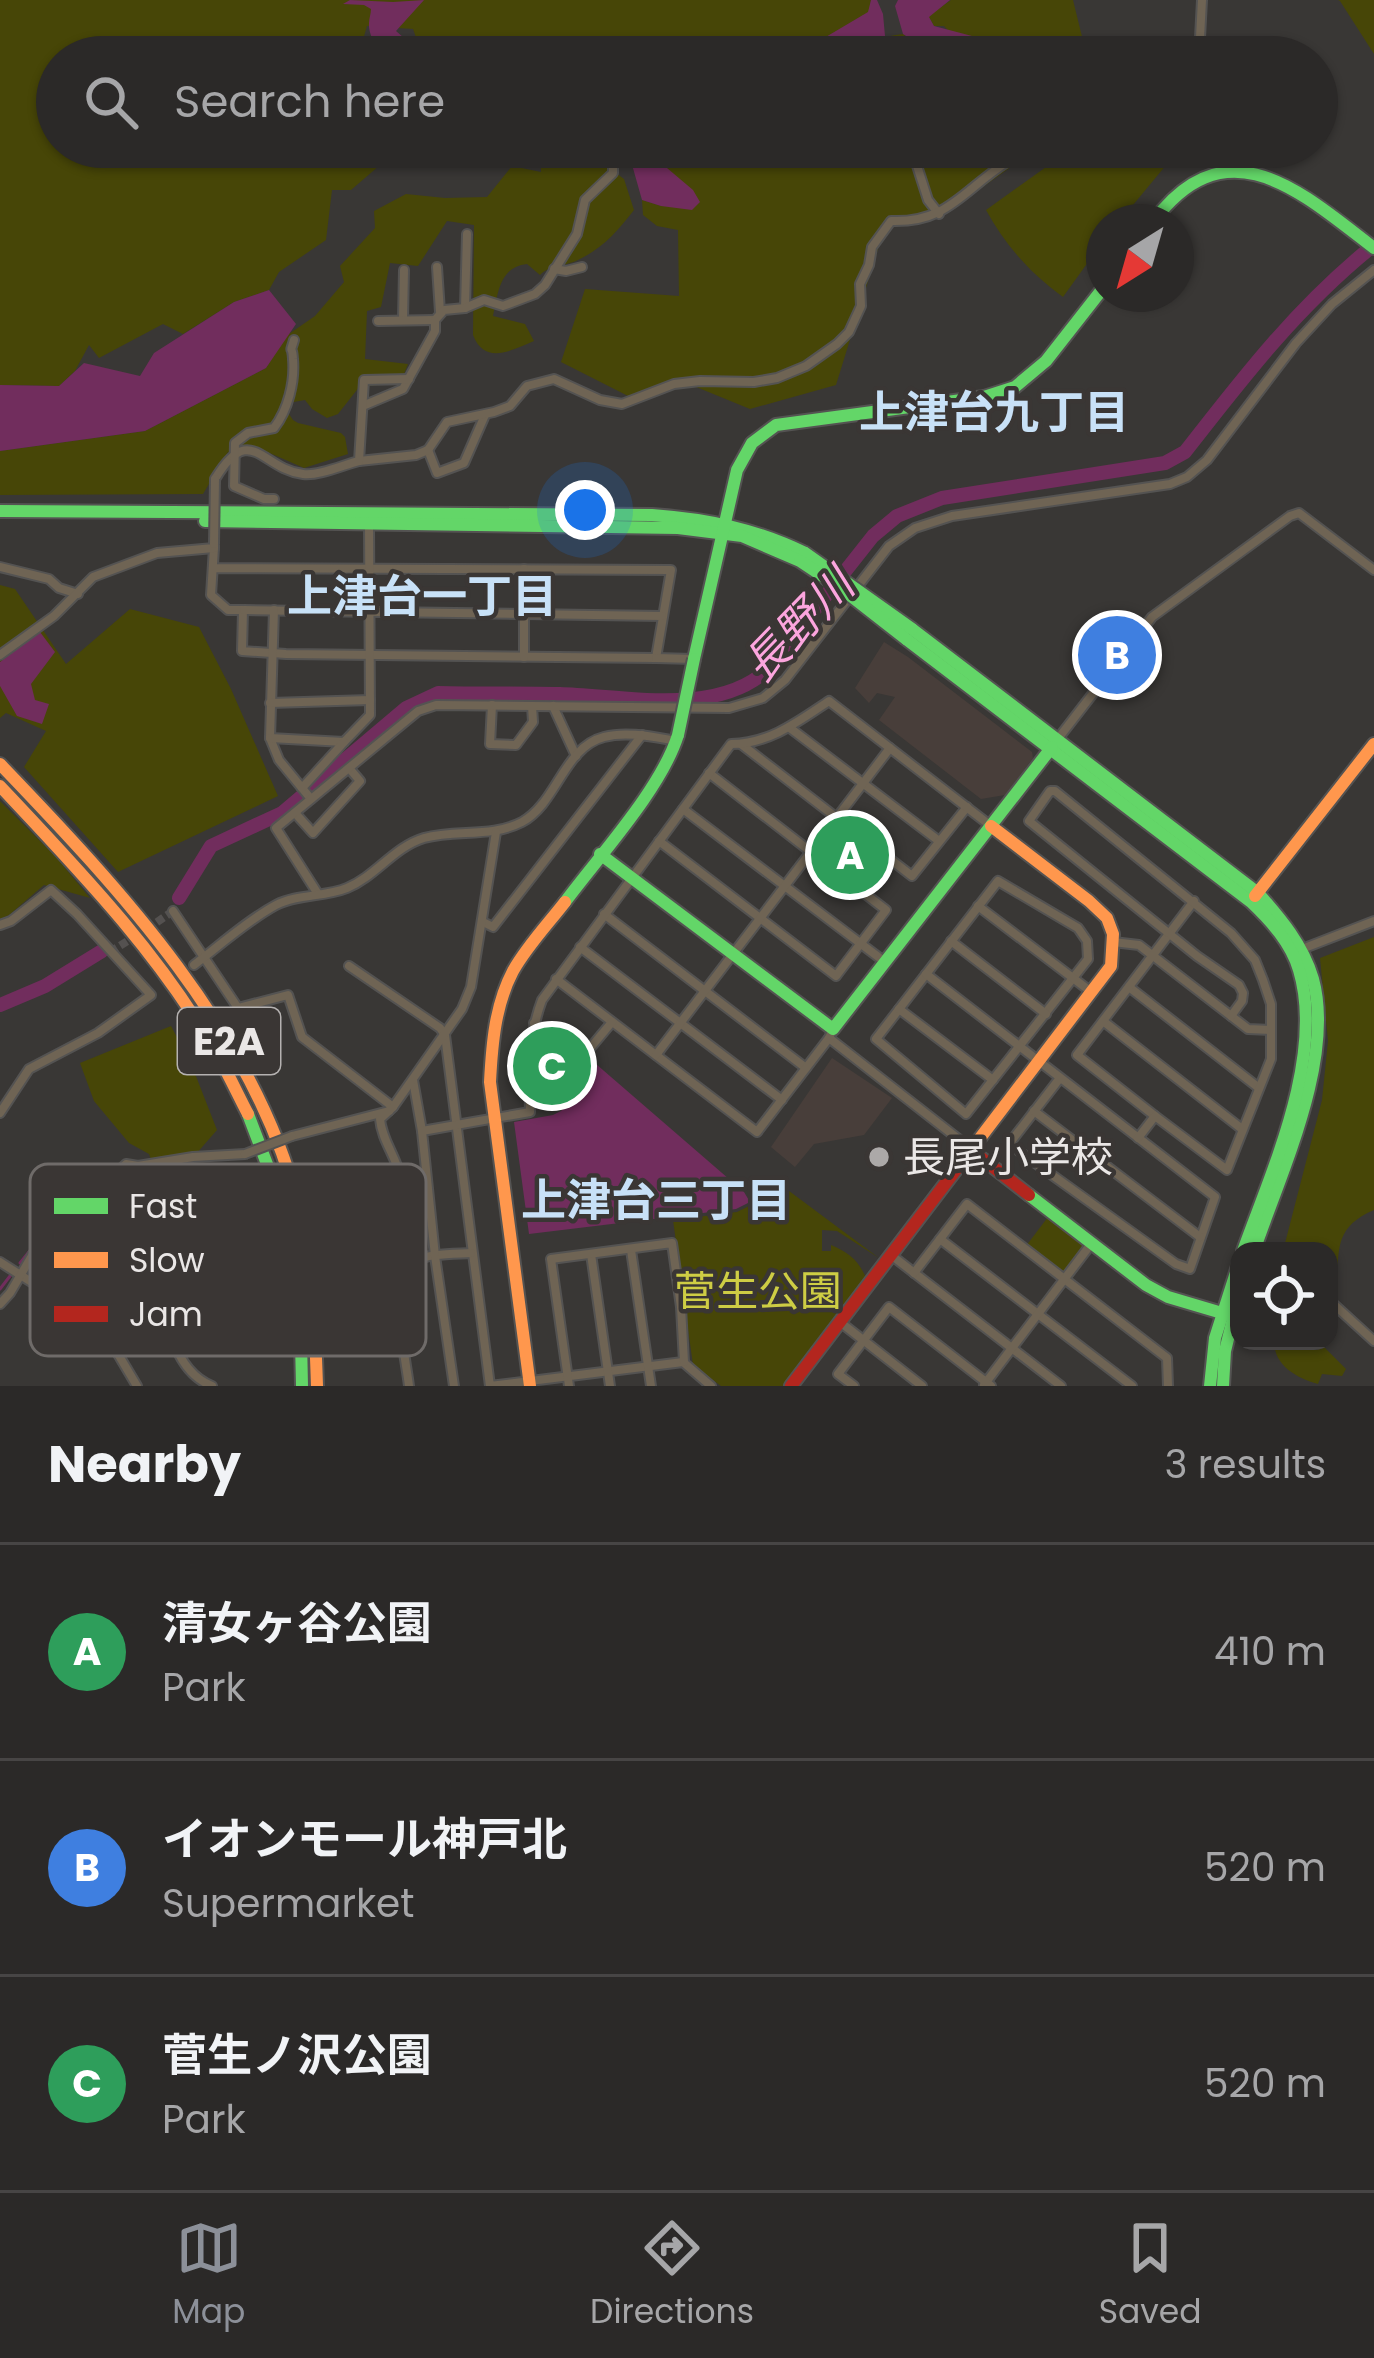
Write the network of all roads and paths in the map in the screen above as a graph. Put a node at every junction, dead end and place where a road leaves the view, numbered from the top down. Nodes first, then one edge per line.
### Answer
1 (1202, 0) edge
2 (1200, 36) edge
3 (613, 168) edge
4 (917, 168) edge
5 (999, 168) edge
6 (1220, 168) edge
7 (1221, 174) junction
8 (1165, 204) edge
9 (939, 214) junction
10 (467, 234) dead end
11 (1374, 248) edge
12 (437, 267) dead end
13 (582, 267) dead end
14 (554, 269) junction
15 (404, 270) dead end
16 (1374, 270) edge
17 (465, 308) junction
18 (1086, 310) edge
19 (438, 317) junction
20 (403, 320) junction
21 (378, 321) dead end
22 (294, 340) dead end
23 (410, 379) junction
24 (364, 404) junction
25 (485, 415) junction
26 (428, 450) junction
27 (232, 455) junction
28 (359, 461) junction
29 (274, 499) dead end
30 (0, 515) edge
31 (369, 523) junction
32 (723, 528) junction
33 (214, 546) junction
34 (0, 567) edge
35 (213, 568) junction
36 (370, 568) junction
37 (524, 569) junction
38 (1374, 570) edge
39 (78, 594) junction
40 (244, 610) junction
41 (274, 610) junction
42 (369, 611) junction
43 (525, 614) junction
44 (662, 616) junction
45 (272, 653) junction
46 (369, 654) junction
47 (0, 655) edge
48 (524, 658) junction
49 (656, 658) junction
50 (694, 659) junction
51 (370, 700) junction
52 (270, 703) junction
53 (492, 705) junction
54 (532, 706) junction
55 (553, 706) junction
56 (790, 728) junction
57 (642, 735) junction
58 (270, 738) junction
59 (677, 738) junction
60 (344, 742) junction
61 (741, 744) junction
62 (1053, 745) junction
63 (1374, 745) edge
64 (890, 748) junction
65 (576, 757) junction
66 (0, 764) edge
67 (349, 768) junction
68 (709, 773) junction
69 (863, 783) junction
70 (0, 786) edge
71 (302, 788) junction
72 (311, 800) junction
73 (967, 807) junction
74 (683, 809) junction
75 (295, 813) junction
76 (837, 818) junction
77 (991, 826) junction
78 (496, 832) junction
79 (659, 841) junction
80 (939, 841) junction
81 (811, 852) junction
82 (600, 854) junction
83 (631, 878) junction
84 (785, 886) junction
85 (318, 894) junction
86 (1254, 897) junction
87 (1194, 902) junction
88 (978, 906) junction
89 (173, 911) dead end
90 (604, 914) junction
91 (760, 918) junction
92 (1374, 921) edge
93 (483, 922) junction
94 (0, 925) edge
95 (1170, 934) junction
96 (951, 941) junction
97 (1113, 942) junction
98 (861, 944) junction
99 (580, 947) junction
100 (1302, 949) junction
101 (732, 955) junction
102 (1154, 955) junction
103 (198, 962) junction
104 (886, 963) junction
105 (349, 966) dead end
106 (926, 974) junction
107 (556, 979) junction
108 (1073, 980) junction
109 (1129, 987) junction
110 (704, 991) junction
111 (1092, 992) junction
112 (899, 1009) junction
113 (1046, 1014) junction
114 (1231, 1016) junction
115 (533, 1022) junction
116 (612, 1022) junction
117 (1103, 1022) junction
118 (680, 1023) junction
119 (1271, 1030) junction
120 (831, 1034) junction
121 (445, 1035) junction
122 (1020, 1047) junction
123 (656, 1055) junction
124 (1040, 1061) junction
125 (806, 1068) junction
126 (1060, 1078) junction
127 (413, 1079) junction
128 (993, 1079) junction
129 (1258, 1088) junction
130 (782, 1100) junction
131 (392, 1109) junction
132 (1034, 1111) junction
133 (0, 1113) edge
134 (1155, 1116) junction
135 (495, 1117) junction
136 (456, 1124) junction
137 (1242, 1129) junction
138 (422, 1131) junction
139 (1138, 1138) junction
140 (971, 1150) junction
141 (149, 1164) edge
142 (268, 1164) edge
143 (285, 1164) edge
144 (395, 1164) edge
145 (425, 1164) edge
146 (426, 1169) edge
147 (1200, 1237) junction
148 (940, 1239) junction
149 (1246, 1242) edge
150 (1257, 1242) edge
151 (1092, 1243) junction
152 (631, 1250) junction
153 (471, 1252) junction
154 (591, 1254) junction
155 (891, 1255) junction
156 (435, 1256) junction
157 (30, 1258) edge
158 (426, 1258) edge
159 (0, 1262) edge
160 (914, 1273) junction
161 (21, 1274) junction
162 (1064, 1279) junction
163 (30, 1280) edge
164 (1230, 1302) edge
165 (0, 1304) edge
166 (1338, 1308) edge
167 (1230, 1310) edge
168 (1038, 1314) junction
169 (1227, 1315) junction
170 (840, 1322) junction
171 (863, 1341) junction
172 (1374, 1341) edge
173 (1012, 1348) junction
174 (120, 1356) edge
175 (180, 1356) edge
176 (406, 1356) edge
177 (683, 1362) junction
178 (647, 1366) junction
179 (608, 1372) junction
180 (568, 1382) edge
181 (530, 1384) edge
182 (987, 1385) edge
183 (137, 1386) edge
184 (212, 1386) edge
185 (409, 1386) edge
186 (454, 1386) edge
187 (610, 1386) edge
188 (651, 1386) edge
189 (711, 1386) edge
190 (791, 1386) edge
191 (854, 1386) edge
192 (922, 1386) edge
193 (1061, 1386) edge
194 (1132, 1386) edge
195 (1168, 1386) edge
196 (1210, 1386) edge
197 (1223, 1386) edge

1 - 2 street
3 - 14 street
4 - 9 street
5 - 9 street
6 - 7 street
7 - 8 main road
7 - 11 main road
9 - 25 street
10 - 17 street
12 - 19 street
13 - 14 street
14 - 17 street
15 - 20 street
16 - 55 street
17 - 19 street
18 - 32 main road
19 - 20 street
19 - 23 street
20 - 21 street
22 - 27 street
23 - 24 street
23 - 24 street
24 - 28 street
25 - 26 street
25 - 26 street
26 - 28 street
27 - 28 street
27 - 29 street
27 - 33 street, bridge
30 - 31 main road
30 - 32 main road
31 - 32 main road
31 - 36 street
32 - 50 main road
32 - 62 main road, bridge
33 - 35 street
33 - 39 street
34 - 39 street
35 - 36 street
35 - 40 street
36 - 37 street
36 - 42 street
37 - 43 street
37 - 44 street
38 - 62 street
39 - 47 street
40 - 41 street
40 - 45 street
41 - 42 street
41 - 45 street
42 - 43 street
42 - 46 street
43 - 44 street
43 - 48 street
44 - 49 street
45 - 46 street
45 - 52 street
46 - 48 street
46 - 51 street
48 - 49 street
49 - 50 street
50 - 59 main road, bridge
51 - 52 street
51 - 60 street
52 - 58 street
53 - 54 street
53 - 54 street
53 - 67 street
54 - 55 street
55 - 65 street
56 - 61 street
56 - 64 street
56 - 69 street
57 - 59 street
57 - 65 street
57 - 93 street
58 - 60 street
58 - 71 street
59 - 82 main road
60 - 71 street
61 - 68 street
61 - 76 street
62 - 77 main road
62 - 86 main road
63 - 86 main road
64 - 69 street
64 - 73 street
65 - 78 street
66 - 143 main road, E2A
67 - 72 street
67 - 75 street
68 - 74 street
68 - 81 street
69 - 76 street
69 - 80 street
70 - 142 main road, E2A
71 - 72 street
72 - 75 street
73 - 77 street
73 - 80 street
74 - 79 street
74 - 84 street
75 - 85 street
76 - 80 street
76 - 81 street
77 - 97 main road
77 - 104 main road
78 - 85 street
78 - 93 street
79 - 83 street
79 - 91 street
81 - 84 street
81 - 98 street
82 - 83 main road
82 - 135 main road
83 - 90 street
83 - 101 main road
84 - 91 street
84 - 98 street
85 - 103 street
86 - 100 main road
86 - 149 main road
87 - 95 street
87 - 95 street
87 - 119 street
88 - 96 street
88 - 108 street
88 - 108 street
89 - 103 street
90 - 99 street
90 - 110 street
91 - 98 street
91 - 101 street
92 - 100 street
93 - 121 street
94 - 133 street
95 - 102 street
95 - 114 street
96 - 106 street
96 - 113 street
97 - 102 street
97 - 111 main road
98 - 104 street
99 - 107 street
99 - 118 street
100 - 150 main road
101 - 110 street
101 - 120 main road
102 - 109 street
102 - 114 street
103 - 131 street
104 - 120 main road
105 - 121 street
106 - 112 street
106 - 122 street
107 - 115 street
107 - 116 street
108 - 111 street
108 - 113 street
109 - 117 street
109 - 129 street
110 - 118 street
110 - 125 street
111 - 124 main road
112 - 128 street
112 - 128 street
113 - 122 street
114 - 119 street
115 - 116 street
115 - 135 street
116 - 123 street
117 - 134 street
117 - 137 street
118 - 123 street
118 - 130 street
119 - 129 street
120 - 125 street
120 - 140 street
121 - 127 street
121 - 136 street
122 - 124 street
122 - 128 street
123 - 130 street
124 - 126 street
124 - 140 main road
125 - 130 street
126 - 132 street
126 - 139 street
127 - 131 street
127 - 138 street
129 - 137 street
131 - 141 street, bridge
131 - 144 street
132 - 147 street
132 - 147 street
134 - 137 street
134 - 139 street
135 - 136 street
135 - 181 main road
136 - 138 street
136 - 153 street
138 - 145 street
139 - 147 street
140 - 151 main road
140 - 155 main road
146 - 156 street
148 - 160 street
148 - 162 street
148 - 168 street
151 - 162 street
151 - 169 main road
152 - 154 street
152 - 177 street
152 - 178 street
153 - 156 street
153 - 181 street
154 - 179 street
154 - 180 street
155 - 160 street
155 - 170 main road
156 - 158 street
156 - 186 street
157 - 161 street, bridge
159 - 161 street
160 - 173 street
161 - 163 street
161 - 165 street
162 - 168 street
162 - 195 street
164 - 169 main road
166 - 172 street
167 - 169 main road
168 - 173 street
168 - 194 street
169 - 196 main road
169 - 197 main road
170 - 171 street
170 - 190 main road
171 - 182 street
171 - 191 street
171 - 192 street
173 - 182 street
173 - 193 street
174 - 183 street
175 - 184 street
176 - 185 street
177 - 178 street
177 - 189 street
178 - 179 street
178 - 188 street
179 - 180 street
179 - 187 street
180 - 181 street

